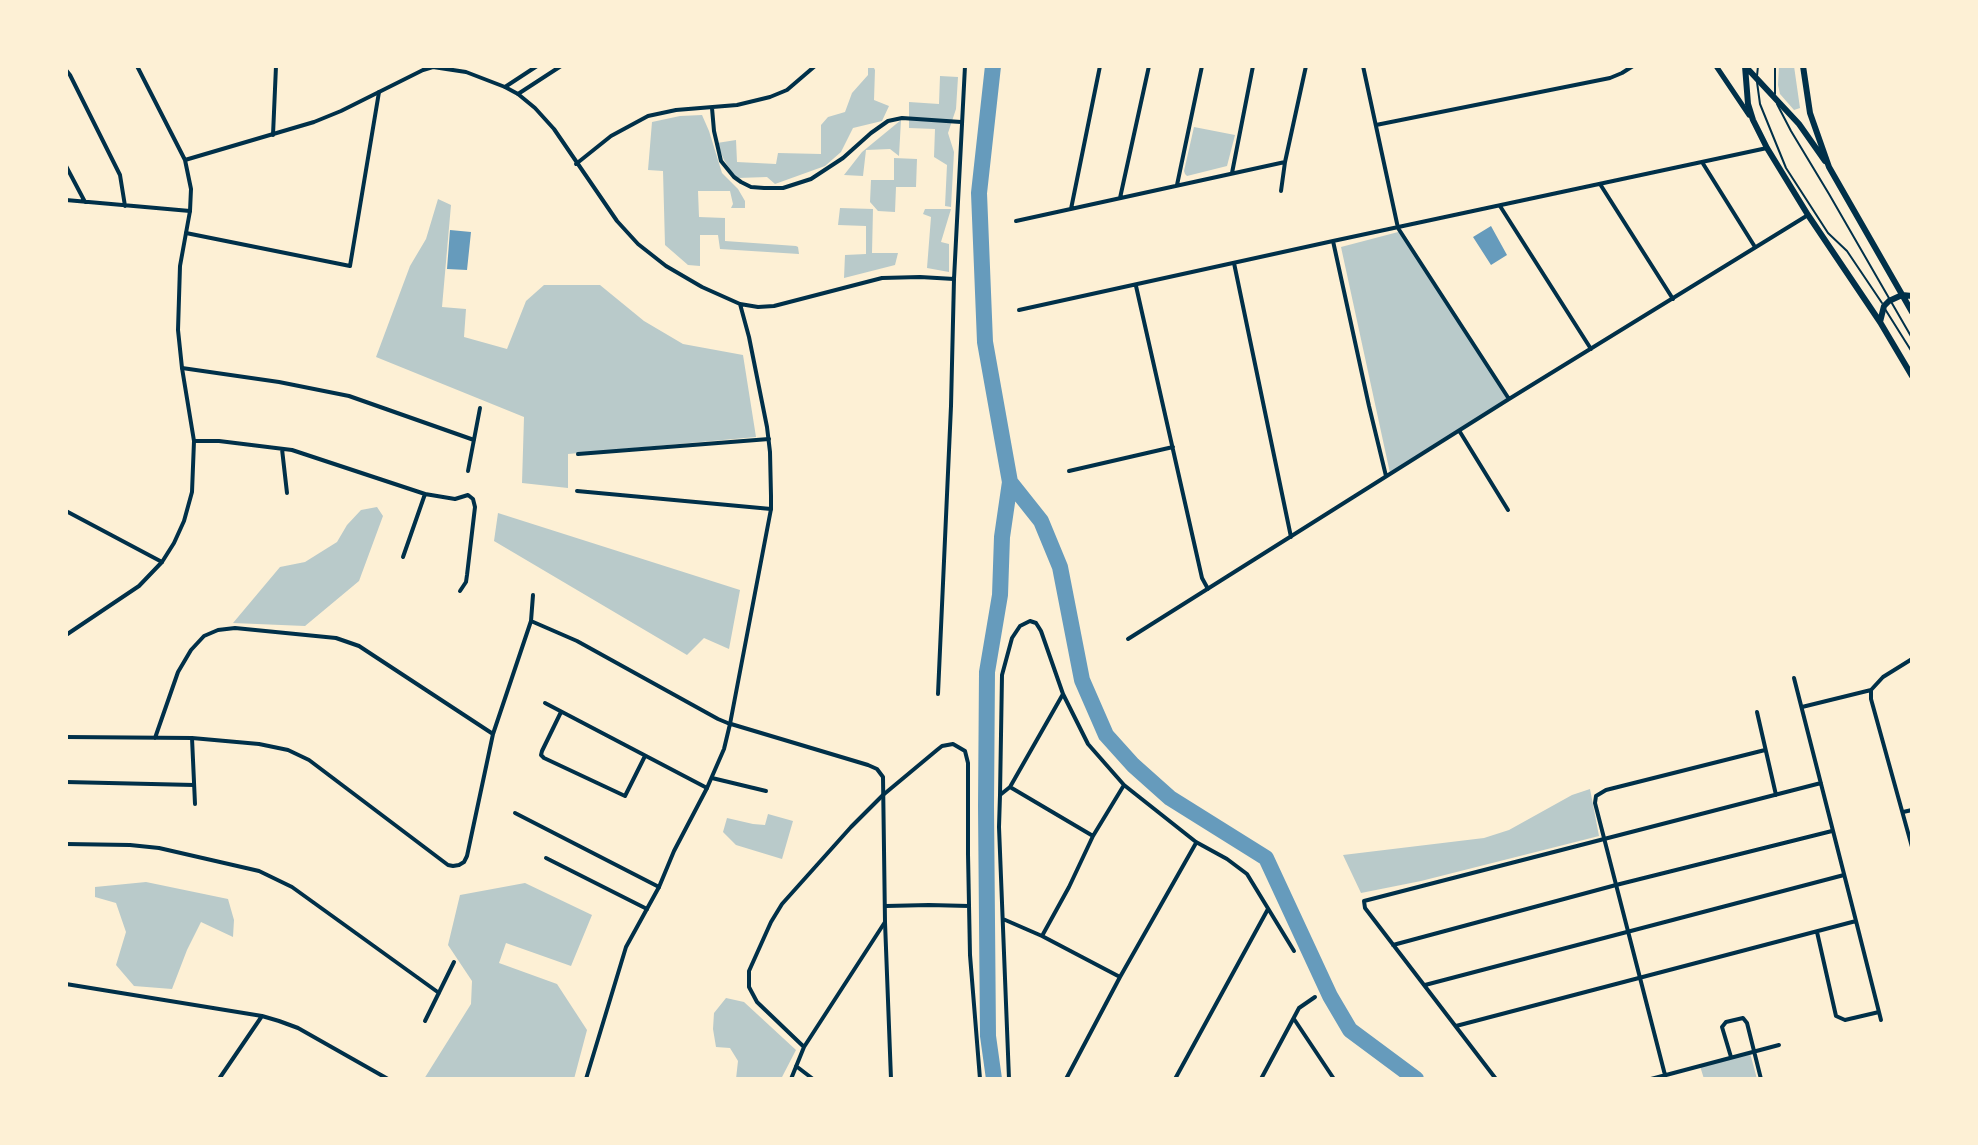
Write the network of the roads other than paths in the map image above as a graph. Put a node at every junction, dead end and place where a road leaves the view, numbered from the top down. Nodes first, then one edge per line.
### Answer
1 (137, 66) edge
2 (276, 66) edge
3 (537, 66) edge
4 (561, 66) edge
5 (815, 66) edge
6 (965, 66) edge
7 (1100, 66) edge
8 (1149, 66) edge
9 (1202, 66) edge
10 (1253, 66) edge
11 (1306, 66) edge
12 (1363, 66) edge
13 (1633, 66) edge
14 (1716, 66) edge
15 (1745, 66) edge
16 (1758, 66) edge
17 (1775, 66) edge
18 (1803, 66) edge
19 (423, 68) edge
20 (66, 70) edge
21 (1757, 78) junction
22 (505, 87) junction
23 (379, 92) junction
24 (518, 94) junction
25 (1776, 98) junction
26 (712, 108) junction
27 (1753, 120) junction
28 (961, 122) junction
29 (1376, 125) junction
30 (273, 135) junction
31 (1767, 148) junction
32 (185, 160) junction
33 (1285, 162) junction
34 (1702, 162) junction
35 (576, 164) junction
36 (66, 166) edge
37 (1829, 167) junction
38 (1232, 173) junction
39 (1600, 184) junction
40 (1177, 185) junction
41 (1281, 191) dead end
42 (1120, 198) junction
43 (66, 200) edge
44 (85, 202) junction
45 (1500, 205) junction
46 (125, 206) junction
47 (1071, 209) junction
48 (190, 211) junction
49 (1808, 215) junction
50 (1016, 221) dead end
51 (1398, 228) junction
52 (186, 233) junction
53 (1333, 241) junction
54 (1755, 247) junction
55 (1234, 263) junction
56 (954, 279) junction
57 (1136, 286) junction
58 (1902, 295) junction
59 (1912, 296) edge
60 (1673, 299) junction
61 (740, 304) junction
62 (1886, 304) junction
63 (1019, 310) dead end
64 (1912, 312) edge
65 (1880, 322) junction
66 (1912, 338) edge
67 (1591, 349) junction
68 (1912, 352) edge
69 (182, 368) junction
70 (1912, 376) edge
71 (1509, 399) junction
72 (480, 408) dead end
73 (1460, 432) junction
74 (769, 439) junction
75 (474, 440) junction
76 (194, 441) junction
77 (1173, 447) junction
78 (282, 449) junction
79 (578, 454) dead end
80 (468, 471) dead end
81 (1069, 471) dead end
82 (1386, 476) junction
83 (577, 491) dead end
84 (287, 493) dead end
85 (425, 494) junction
86 (771, 509) junction
87 (1508, 510) dead end
88 (66, 511) edge
89 (1291, 537) junction
90 (403, 557) dead end
91 (162, 562) junction
92 (1208, 589) junction
93 (460, 591) dead end
94 (533, 595) dead end
95 (531, 621) junction
96 (66, 635) edge
97 (1128, 639) dead end
98 (1912, 659) edge
99 (1794, 678) dead end
100 (1871, 690) junction
101 (938, 694) dead end
102 (1063, 694) junction
103 (545, 703) dead end
104 (1802, 707) junction
105 (561, 712) junction
106 (1757, 712) dead end
107 (730, 724) junction
108 (493, 734) junction
109 (66, 737) edge
110 (155, 738) junction
111 (192, 738) junction
112 (1765, 750) junction
113 (645, 756) junction
114 (712, 778) junction
115 (66, 782) edge
116 (1821, 783) junction
117 (194, 785) junction
118 (1124, 785) junction
119 (1010, 787) junction
120 (707, 788) junction
121 (766, 791) dead end
122 (883, 795) junction
123 (1000, 795) junction
124 (1776, 795) junction
125 (195, 804) dead end
126 (1912, 810) edge
127 (1903, 812) junction
128 (515, 813) dead end
129 (1833, 830) junction
130 (1093, 836) junction
131 (1605, 840) junction
132 (1196, 842) junction
133 (66, 844) edge
134 (1912, 847) edge
135 (546, 858) dead end
136 (1844, 875) junction
137 (1616, 885) junction
138 (659, 887) junction
139 (886, 906) junction
140 (969, 906) junction
141 (647, 909) junction
142 (1268, 909) junction
143 (1003, 919) junction
144 (1856, 921) junction
145 (885, 922) junction
146 (1627, 930) junction
147 (1817, 932) junction
148 (1042, 936) junction
149 (1393, 945) junction
150 (1294, 951) dead end
151 (454, 962) dead end
152 (1120, 977) junction
153 (1639, 978) junction
154 (66, 984) edge
155 (1425, 985) junction
156 (439, 993) junction
157 (1315, 997) dead end
158 (1879, 1012) junction
159 (262, 1016) junction
160 (1294, 1019) junction
161 (1881, 1020) dead end
162 (425, 1021) dead end
163 (1456, 1026) junction
164 (1779, 1045) dead end
165 (804, 1047) junction
166 (1754, 1050) junction
167 (1731, 1057) junction
168 (796, 1066) junction
169 (1665, 1075) junction
170 (1332, 1078) edge
171 (219, 1079) edge
172 (388, 1079) edge
173 (586, 1079) edge
174 (791, 1079) edge
175 (813, 1079) edge
176 (891, 1079) edge
177 (980, 1079) edge
178 (1009, 1079) edge
179 (1066, 1079) edge
180 (1175, 1079) edge
181 (1261, 1079) edge
182 (1496, 1079) edge
183 (1651, 1079) edge
184 (1761, 1079) edge

1 - 32 street
2 - 30 street
3 - 22 street
4 - 24 street
5 - 26 street
6 - 28 street
7 - 47 street
8 - 42 street
9 - 40 street
10 - 38 street
11 - 33 street
12 - 29 street
13 - 29 street
14 - 27 main road
15 - 21 main road
15 - 27 main road
16 - 21 lane
17 - 25 lane
18 - 37 main road
19 - 22 street
19 - 23 street
20 - 46 street
21 - 25 main road
21 - 62 lane
22 - 24 street
23 - 30 street
23 - 52 street
24 - 35 street
25 - 37 main road
25 - 62 lane
26 - 28 street
26 - 35 street
27 - 31 main road
28 - 56 street
29 - 51 street
30 - 32 street
31 - 34 street
31 - 49 main road
32 - 48 street
33 - 38 street
33 - 41 street
34 - 39 street
34 - 54 street
35 - 61 street
36 - 44 street
37 - 58 main road
38 - 40 street
39 - 45 street
39 - 60 street
40 - 42 street
42 - 47 street
43 - 44 street
44 - 46 street
45 - 51 street
45 - 67 street
46 - 48 street
47 - 50 street
48 - 52 street
49 - 54 street
49 - 65 main road
51 - 53 street
51 - 71 street
52 - 69 street
53 - 55 street
53 - 82 street
54 - 60 street
55 - 57 street
55 - 89 street
56 - 61 street
56 - 101 street
57 - 63 street
57 - 77 street
58 - 59 main road
58 - 62 main road
58 - 64 main road
60 - 67 street
61 - 74 street
62 - 65 main road
62 - 66 lane
62 - 68 lane
65 - 70 main road
67 - 71 street
69 - 75 street
69 - 76 street
71 - 73 street
72 - 75 street
73 - 82 street
73 - 87 street
74 - 79 street
74 - 86 street
75 - 80 street
76 - 78 street
76 - 91 street
77 - 81 street
77 - 92 street
78 - 84 street
78 - 85 street
82 - 89 street
83 - 86 street
85 - 90 street
85 - 93 street
86 - 107 street
88 - 91 street
89 - 92 street
91 - 96 street
92 - 97 street
94 - 95 street
95 - 107 street
95 - 108 street
98 - 100 street
99 - 104 street
100 - 104 street
100 - 127 street
102 - 118 street
102 - 119 street
102 - 123 street
103 - 105 street
104 - 116 street
105 - 113 street
105 - 113 street
106 - 112 street
107 - 114 street
107 - 122 street
108 - 110 street
108 - 111 street
109 - 110 street
110 - 111 street
111 - 117 street
112 - 124 street
112 - 131 street
113 - 120 street
114 - 120 street
114 - 121 street
115 - 117 street
116 - 124 street
116 - 129 street
117 - 125 street
118 - 130 street
118 - 132 street
119 - 123 street
119 - 130 street
120 - 138 street
122 - 139 street
122 - 140 street
122 - 165 street
123 - 143 street
124 - 131 street
126 - 127 street
127 - 134 street
128 - 138 street
129 - 136 street
129 - 137 street
130 - 148 street
131 - 137 street
131 - 149 street
132 - 142 street
132 - 152 street
133 - 156 street
135 - 141 street
136 - 144 street
136 - 146 street
137 - 146 street
137 - 149 street
138 - 141 street
139 - 140 street
139 - 145 street
140 - 177 street
141 - 173 street
142 - 150 street
142 - 180 street
143 - 148 street
143 - 178 street
144 - 147 street
144 - 158 street
145 - 165 street
145 - 176 street
146 - 153 street
146 - 155 street
147 - 153 street
147 - 158 street
148 - 152 street
149 - 155 street
151 - 156 street
152 - 179 street
153 - 163 street
153 - 169 street
154 - 159 street
155 - 163 street
156 - 162 street
157 - 160 street
158 - 161 street
159 - 171 street
159 - 172 street
160 - 170 street
160 - 181 street
163 - 182 street
164 - 166 street
165 - 168 street
166 - 167 street
166 - 167 street
166 - 184 street
167 - 169 street
168 - 174 street
168 - 175 street
169 - 183 street

